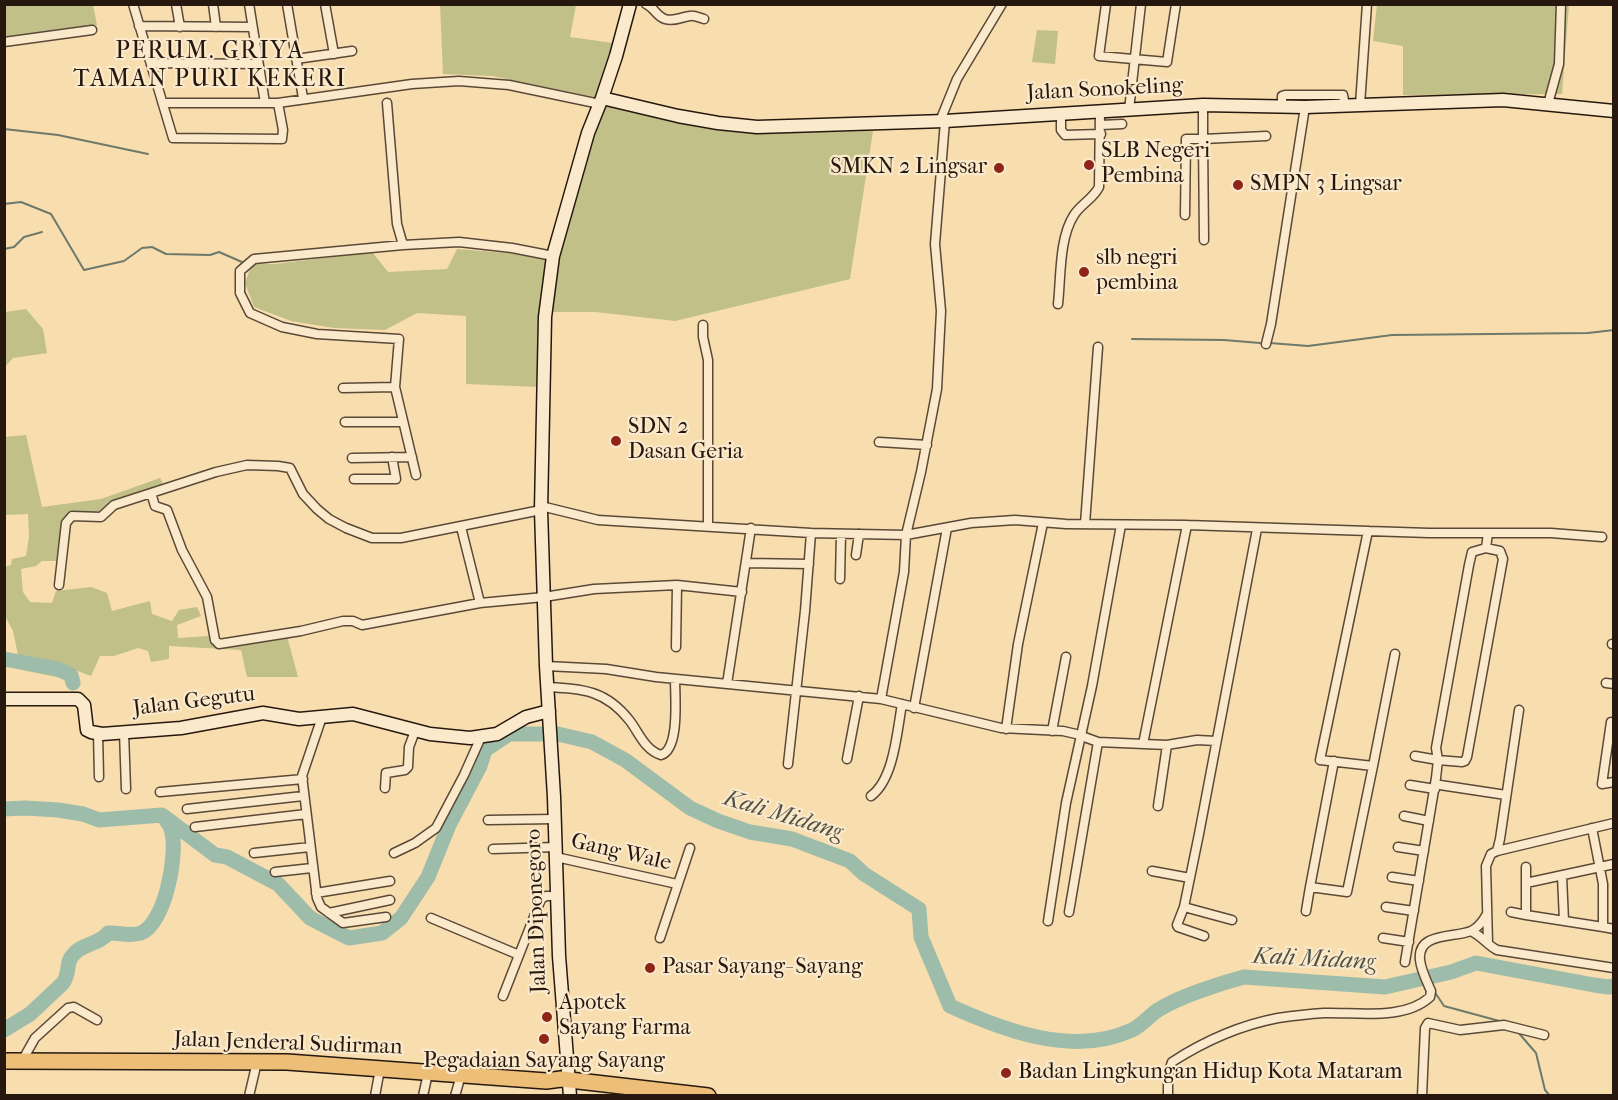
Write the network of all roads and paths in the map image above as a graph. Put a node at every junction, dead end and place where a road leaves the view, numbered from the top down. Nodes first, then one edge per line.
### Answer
1 (133, 4) edge
2 (176, 4) edge
3 (213, 4) edge
4 (249, 4) edge
5 (287, 4) edge
6 (325, 4) edge
7 (630, 4) edge
8 (646, 4) edge
9 (1002, 4) edge
10 (1106, 4) edge
11 (1141, 4) edge
12 (1176, 4) edge
13 (1367, 4) edge
14 (1561, 4) edge
15 (704, 19) dead end
16 (139, 26) junction
17 (180, 27) junction
18 (216, 27) junction
19 (252, 27) junction
20 (92, 30) dead end
21 (4, 42) edge
22 (352, 51) dead end
23 (334, 54) junction
24 (296, 59) junction
25 (1134, 60) junction
26 (152, 63) junction
27 (258, 64) junction
28 (303, 98) junction
29 (601, 101) junction
30 (163, 103) junction
31 (266, 103) junction
32 (278, 103) junction
33 (387, 103) dead end
34 (1548, 104) junction
35 (1203, 105) junction
36 (1345, 105) junction
37 (1360, 105) junction
38 (1282, 106) junction
39 (1305, 107) junction
40 (1129, 110) junction
41 (1100, 111) junction
42 (1614, 111) edge
43 (1061, 114) junction
44 (943, 121) junction
45 (1122, 124) dead end
46 (1101, 129) junction
47 (1266, 136) dead end
48 (1203, 139) junction
49 (1185, 215) dead end
50 (1204, 240) dead end
51 (403, 245) junction
52 (553, 256) junction
53 (1058, 304) dead end
54 (703, 325) dead end
55 (1266, 344) dead end
56 (1098, 347) dead end
57 (395, 387) junction
58 (343, 388) dead end
59 (345, 422) dead end
60 (403, 423) junction
61 (879, 442) dead end
62 (927, 445) junction
63 (392, 457) junction
64 (412, 457) junction
65 (352, 458) dead end
66 (416, 474) dead end
67 (354, 479) dead end
68 (151, 493) junction
69 (541, 508) junction
70 (1043, 523) junction
71 (1085, 524) junction
72 (1121, 525) junction
73 (1187, 525) junction
74 (708, 526) junction
75 (461, 527) junction
76 (751, 528) junction
77 (947, 528) junction
78 (1257, 528) junction
79 (1368, 531) junction
80 (811, 533) junction
81 (1488, 533) junction
82 (842, 534) junction
83 (859, 534) junction
84 (906, 535) junction
85 (1602, 537) dead end
86 (1486, 548) junction
87 (856, 555) dead end
88 (747, 563) junction
89 (809, 564) junction
90 (840, 579) dead end
91 (59, 585) dead end
92 (677, 585) junction
93 (742, 592) junction
94 (544, 597) junction
95 (480, 603) junction
96 (676, 647) dead end
97 (1395, 654) dead end
98 (1066, 657) dead end
99 (546, 666) junction
100 (675, 679) junction
101 (727, 684) junction
102 (547, 687) junction
103 (796, 690) junction
104 (859, 696) junction
105 (4, 699) edge
106 (881, 699) junction
107 (902, 704) junction
108 (914, 708) junction
109 (1519, 710) dead end
110 (322, 717) junction
111 (549, 718) junction
112 (1614, 723) edge
113 (1006, 729) junction
114 (415, 730) junction
115 (1052, 731) junction
116 (124, 732) junction
117 (98, 733) junction
118 (1082, 736) junction
119 (481, 737) junction
120 (1216, 741) junction
121 (1098, 742) junction
122 (1143, 744) junction
123 (1167, 745) junction
124 (1415, 756) dead end
125 (847, 759) dead end
126 (1438, 760) junction
127 (1334, 761) junction
128 (788, 764) dead end
129 (1373, 766) junction
130 (99, 777) dead end
131 (303, 779) junction
132 (1614, 782) edge
133 (1410, 785) dead end
134 (1437, 787) junction
135 (385, 788) dead end
136 (126, 789) dead end
137 (160, 792) dead end
138 (1506, 795) junction
139 (303, 796) junction
140 (871, 796) dead end
141 (1158, 806) dead end
142 (187, 809) dead end
143 (306, 814) junction
144 (1404, 816) dead end
145 (555, 819) junction
146 (488, 820) dead end
147 (1429, 821) junction
148 (1614, 823) edge
149 (195, 827) dead end
150 (1592, 828) junction
151 (310, 847) junction
152 (1398, 847) dead end
153 (690, 848) dead end
154 (492, 849) dead end
155 (1424, 851) junction
156 (1497, 851) junction
157 (556, 852) junction
158 (254, 853) dead end
159 (394, 853) dead end
160 (1614, 864) edge
161 (312, 867) junction
162 (1526, 867) dead end
163 (1600, 867) junction
164 (1152, 871) dead end
165 (276, 872) dead end
166 (1562, 876) junction
167 (1392, 877) dead end
168 (1190, 879) junction
169 (390, 881) dead end
170 (1419, 881) junction
171 (1526, 883) junction
172 (677, 884) junction
173 (1310, 887) junction
174 (316, 893) junction
175 (557, 896) junction
176 (390, 900) dead end
177 (1184, 907) junction
178 (1386, 907) dead end
179 (1306, 911) dead end
180 (1414, 911) junction
181 (1069, 912) dead end
182 (1511, 912) dead end
183 (329, 913) junction
184 (1487, 914) junction
185 (1526, 915) junction
186 (386, 917) dead end
187 (431, 918) dead end
188 (1232, 920) dead end
189 (1047, 921) dead end
190 (1564, 921) junction
191 (1603, 927) junction
192 (1614, 928) edge
193 (1471, 931) junction
194 (1204, 936) dead end
195 (660, 938) dead end
196 (1383, 938) dead end
197 (1409, 942) junction
198 (1488, 943) junction
199 (519, 955) junction
200 (1405, 962) dead end
201 (1614, 968) edge
202 (503, 996) dead end
203 (97, 1020) dead end
204 (1544, 1035) dead end
205 (4, 1061) edge
206 (22, 1061) junction
207 (257, 1062) junction
208 (380, 1069) junction
209 (428, 1073) junction
210 (461, 1075) junction
211 (569, 1087) edge
212 (249, 1095) edge
213 (375, 1095) edge
214 (423, 1095) edge
215 (454, 1095) edge
216 (642, 1095) edge
217 (708, 1095) edge
218 (1168, 1095) edge
219 (1422, 1095) edge

1 - 16 street
2 - 17 street
3 - 18 street
4 - 19 street
5 - 24 street
6 - 23 street
7 - 29 street, Jalan Diponegoro
8 - 15 street
9 - 44 street
10 - 25 street
11 - 25 street
12 - 25 street
13 - 37 street
14 - 34 street
16 - 17 street
16 - 26 street
17 - 18 street
18 - 19 street
19 - 27 street
20 - 21 street
22 - 23 street
23 - 24 street
24 - 28 street
25 - 40 street
26 - 27 street
26 - 30 street
27 - 31 street
28 - 29 street
28 - 32 street
29 - 44 street, Jalan Sonokeling
29 - 52 street, Jalan Diponegoro
30 - 31 street
30 - 32 street
31 - 32 street
33 - 51 street
34 - 37 street, Jalan Sonokeling
34 - 42 street, Jalan Sonokeling
35 - 38 street, Jalan Sonokeling
35 - 40 street, Jalan Sonokeling
35 - 48 street
36 - 37 street, Jalan Sonokeling
36 - 38 street
36 - 39 street, Jalan Sonokeling
38 - 39 street, Jalan Sonokeling
39 - 55 street
40 - 41 street, Jalan Sonokeling
41 - 43 street, Jalan Sonokeling
41 - 46 street
43 - 44 street, Jalan Sonokeling
43 - 46 street
44 - 62 street
45 - 46 street
46 - 53 street
47 - 48 street
48 - 49 street
48 - 50 street
51 - 52 street
51 - 57 street
52 - 69 street, Jalan Diponegoro
54 - 74 street
56 - 71 street
57 - 58 street
57 - 60 street
59 - 60 street
60 - 64 street
61 - 62 street
62 - 84 street
63 - 64 street
63 - 65 street
63 - 67 street
64 - 66 street
68 - 75 street
68 - 91 street
68 - 95 street
69 - 74 street
69 - 75 street
69 - 94 street, Jalan Diponegoro
70 - 71 street
70 - 77 street
70 - 113 street
71 - 72 street
72 - 73 street
72 - 118 street
73 - 78 street
73 - 122 street
74 - 76 street
75 - 95 street
76 - 80 street
76 - 88 street
77 - 84 street
77 - 108 street
78 - 79 street
78 - 120 street
79 - 81 street
79 - 127 street
80 - 82 street
80 - 89 street
81 - 85 street
81 - 86 street
82 - 83 street
82 - 90 street
83 - 84 street
83 - 87 street
84 - 106 street
86 - 126 street
86 - 126 street
88 - 89 street
88 - 93 street
89 - 103 street
92 - 93 street
92 - 94 street
92 - 96 street
93 - 101 street
94 - 95 street
94 - 99 street, Jalan Diponegoro
97 - 129 street
98 - 115 street
99 - 100 street
99 - 102 street, Jalan Diponegoro
100 - 101 street
100 - 102 street
101 - 103 street
102 - 111 street, Jalan Diponegoro
103 - 104 street
103 - 128 street
104 - 106 street
104 - 125 street
105 - 117 street
106 - 107 street
107 - 108 street
107 - 140 street
108 - 113 street
109 - 138 street
110 - 114 street, Jalan Gegutu
110 - 116 street, Jalan Gegutu
110 - 131 street
111 - 119 street, Jalan Gegutu
111 - 145 street, Jalan Diponegoro
112 - 132 street
113 - 115 street
114 - 119 street, Jalan Gegutu
114 - 135 street
115 - 118 street
116 - 117 street, Jalan Gegutu
116 - 136 street
117 - 130 street
118 - 121 street
118 - 189 street
119 - 159 street
120 - 123 street
120 - 168 street
121 - 122 street
121 - 181 street
122 - 123 street
123 - 141 street
124 - 126 street
126 - 134 street
127 - 129 street
127 - 173 street
129 - 173 street
131 - 137 street
131 - 139 street
133 - 134 street
134 - 138 street
134 - 147 street
138 - 156 street
139 - 142 street
139 - 143 street
143 - 149 street
143 - 151 street
144 - 147 street
145 - 146 street
145 - 157 street, Jalan Diponegoro
147 - 155 street
148 - 150 street
150 - 156 street
150 - 163 street
151 - 158 street
151 - 161 street
152 - 155 street
153 - 172 street, Gang Wale
154 - 157 street, Gang Wale
155 - 170 street
156 - 184 street
157 - 172 street, Gang Wale
157 - 175 street, Jalan Diponegoro
160 - 163 street
161 - 165 street
161 - 174 street
162 - 171 street
163 - 166 street
163 - 191 street
164 - 168 street
166 - 171 street
166 - 190 street
167 - 170 street
168 - 177 street
169 - 174 street
170 - 180 street
171 - 185 street
172 - 195 street, Gang Wale
173 - 179 street
174 - 183 street
175 - 199 street
175 - 211 street, Jalan Diponegoro
176 - 183 street
177 - 188 street
177 - 194 street
178 - 180 street
180 - 197 street
182 - 185 street
183 - 186 street
184 - 193 street
184 - 198 street
185 - 190 street
187 - 199 street
190 - 191 street
191 - 192 street
193 - 198 street
193 - 218 street
196 - 197 street
197 - 200 street
198 - 201 street
199 - 202 street
203 - 206 street
204 - 219 street
205 - 206 highway, Jalan Jenderal Sudirman
206 - 207 highway, Jalan Jenderal Sudirman
207 - 208 highway, Jalan Jenderal Sudirman
207 - 212 street
208 - 209 highway, Jalan Jenderal Sudirman
208 - 213 street
209 - 210 highway, Jalan Jenderal Sudirman
209 - 214 street
210 - 211 highway, Jalan Jenderal Sudirman
210 - 215 street
211 - 216 highway
211 - 217 highway

